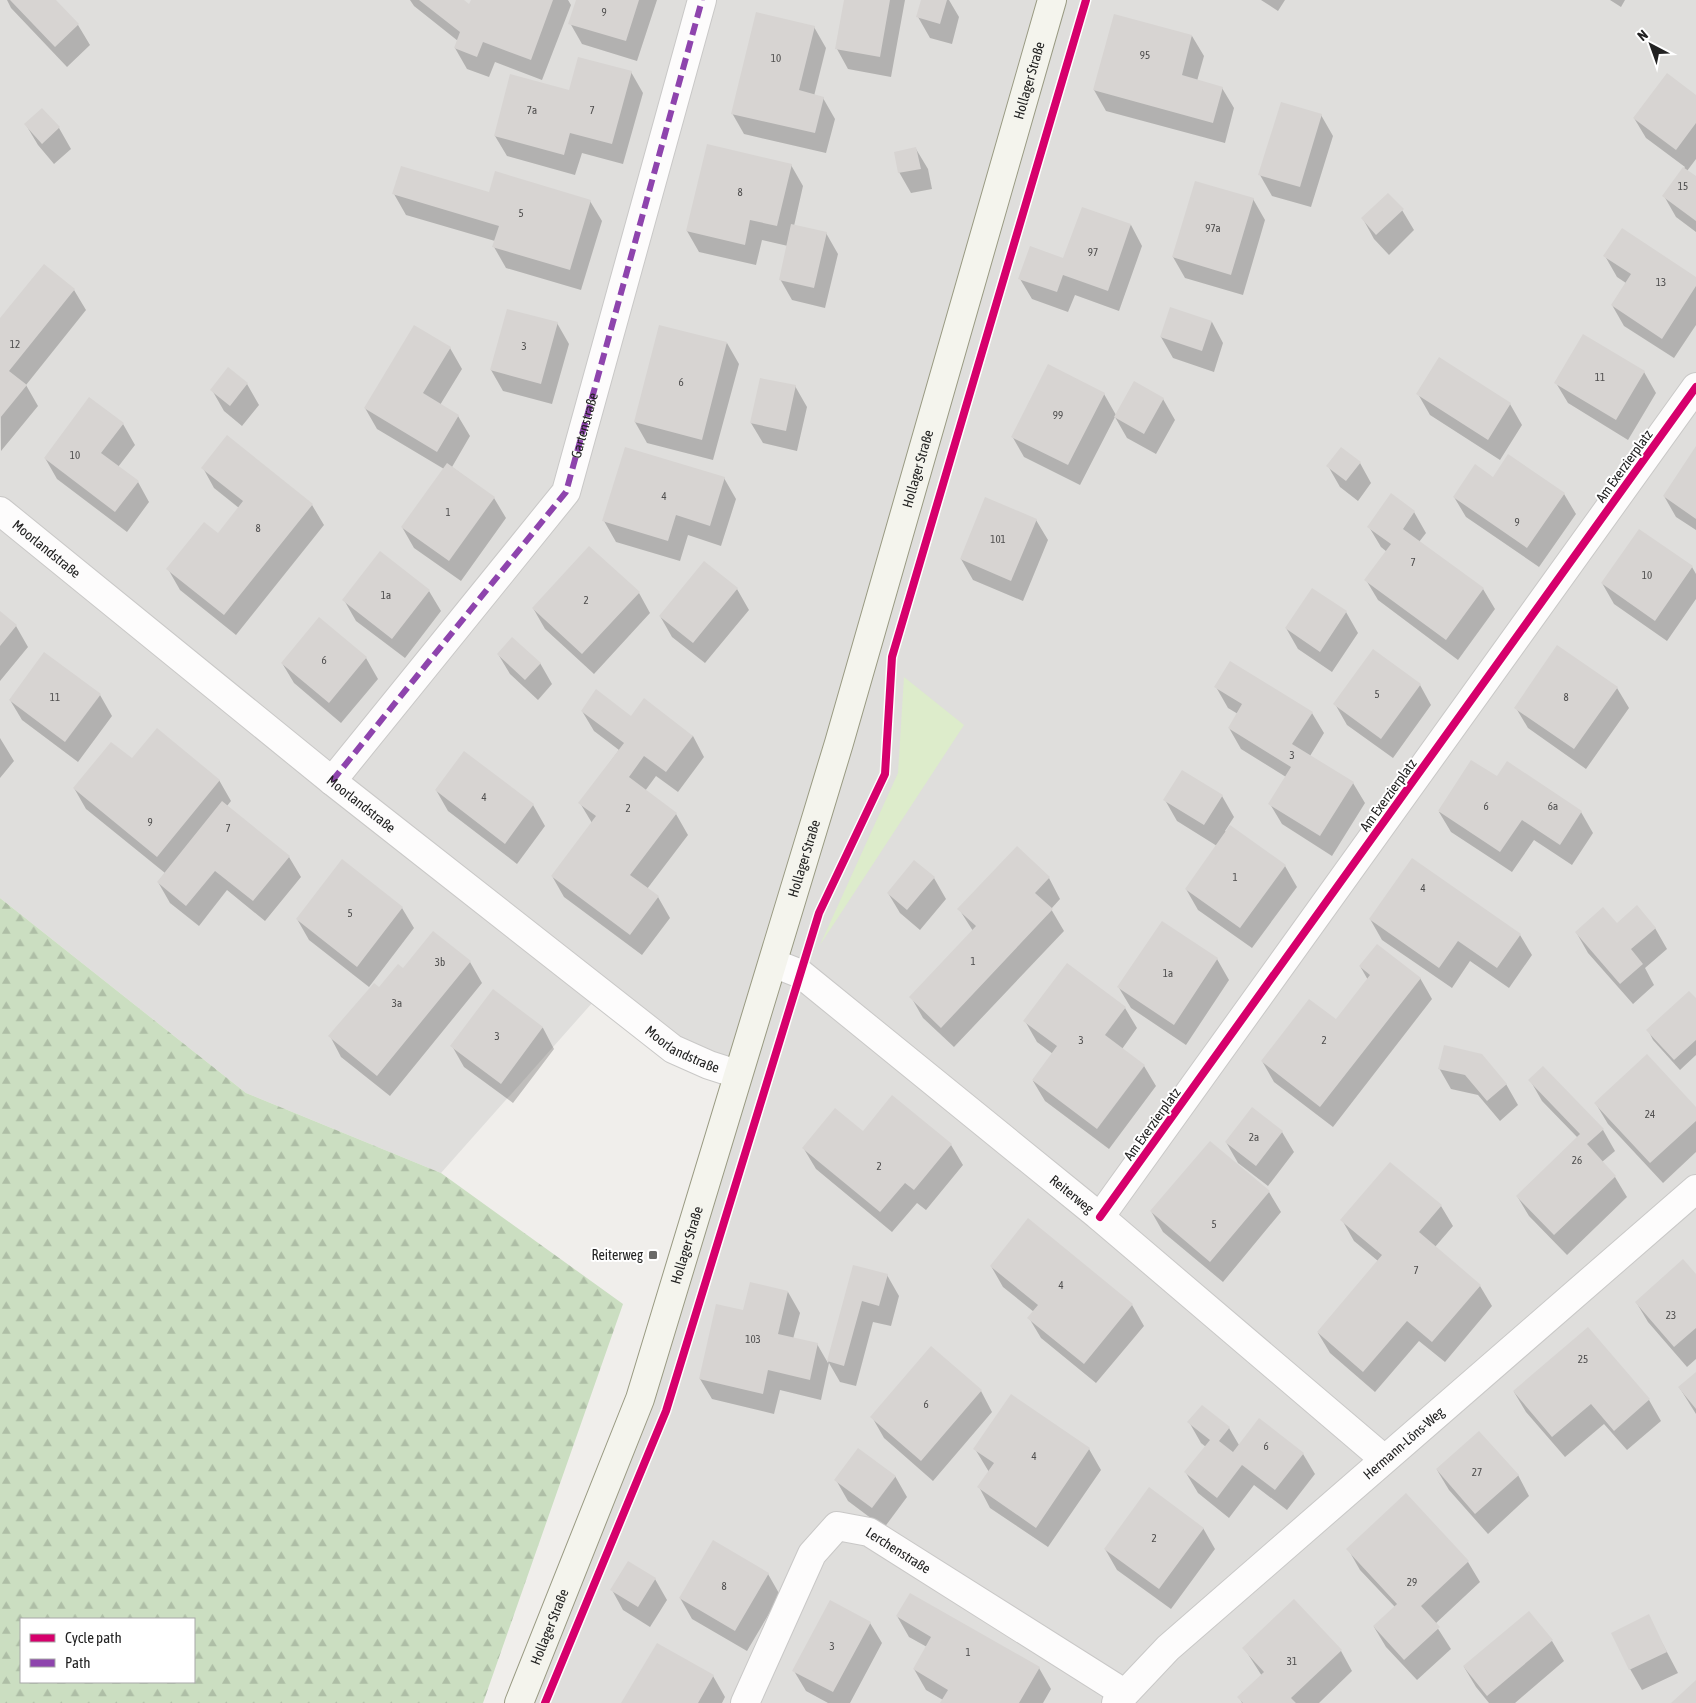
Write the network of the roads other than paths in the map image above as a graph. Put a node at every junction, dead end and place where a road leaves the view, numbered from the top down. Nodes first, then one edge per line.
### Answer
1 (702, 0) edge
2 (1052, 0) edge
3 (1696, 387) edge
4 (0, 511) edge
5 (332, 781) junction
6 (773, 963) junction
7 (737, 1074) junction
8 (1696, 1189) edge
9 (1100, 1217) junction
10 (1384, 1459) junction
11 (1120, 1698) edge
12 (519, 1703) edge
13 (745, 1703) edge

1 - 5 street, Gartenstraße
2 - 6 main road, Hollager Straße
3 - 9 street, Am Exerzierplatz
4 - 5 street, Moorlandstraße
5 - 7 street, Moorlandstraße
6 - 7 main road, Hollager Straße
6 - 9 street, Reiterweg
7 - 12 main road, Hollager Straße
8 - 10 street, Hermann-Löns-Weg
9 - 10 street, Reiterweg
10 - 11 street, Hermann-Löns-Weg
11 - 13 street, Lerchenstraße

